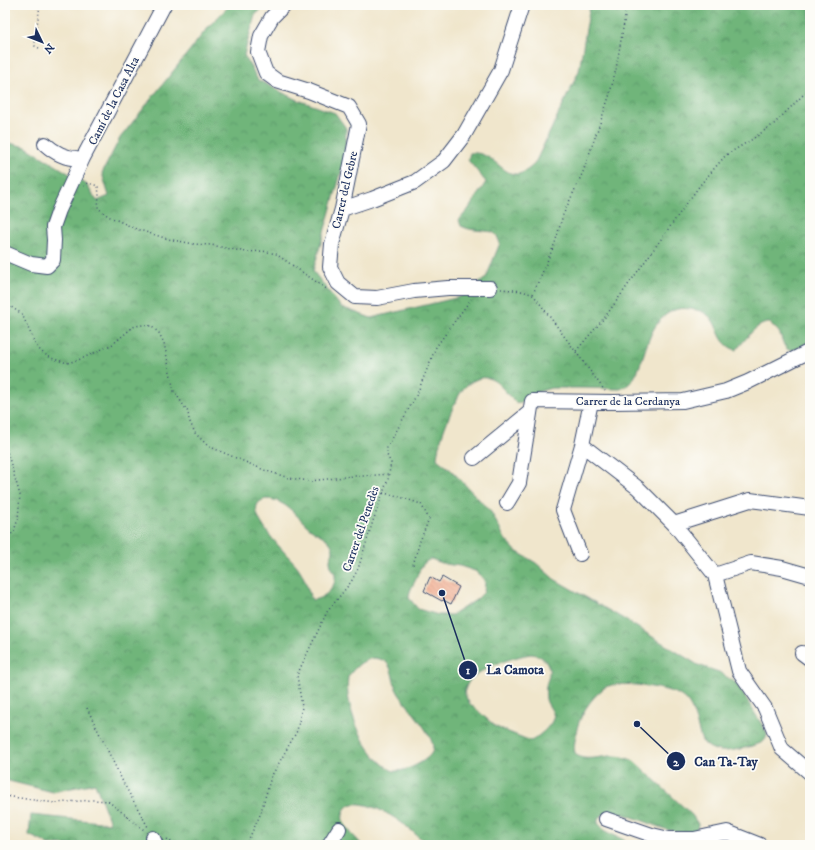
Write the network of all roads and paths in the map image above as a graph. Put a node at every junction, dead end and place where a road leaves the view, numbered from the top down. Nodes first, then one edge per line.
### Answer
1 (40, 5) edge
2 (164, 5) edge
3 (284, 5) edge
4 (522, 5) edge
5 (627, 5) edge
6 (29, 6) edge
7 (39, 8) junction
8 (39, 48) dead end
9 (810, 88) edge
10 (46, 144) dead end
11 (83, 158) junction
12 (84, 186) dead end
13 (342, 209) junction
14 (5, 253) edge
15 (484, 288) junction
16 (332, 290) dead end
17 (533, 294) junction
18 (5, 303) edge
19 (576, 351) junction
20 (810, 351) edge
21 (591, 402) junction
22 (613, 402) junction
23 (531, 406) junction
24 (5, 445) edge
25 (582, 446) junction
26 (474, 458) dead end
27 (389, 474) junction
28 (383, 493) junction
29 (507, 503) dead end
30 (810, 508) edge
31 (674, 524) junction
32 (5, 542) edge
33 (580, 554) dead end
34 (413, 565) dead end
35 (715, 575) junction
36 (810, 576) edge
37 (87, 708) dead end
38 (810, 773) edge
39 (5, 796) edge
40 (606, 819) dead end
41 (339, 829) dead end
42 (154, 841) edge
43 (246, 845) edge
44 (328, 845) edge
45 (760, 845) edge

1 - 7 path
2 - 11 street, Camí de la Casa Alta
3 - 13 street, Carrer del Gebre
4 - 13 street
5 - 17 path
6 - 7 path
7 - 8 path
9 - 19 path
10 - 11 street, Camí de la Casa Alta
11 - 14 street
12 - 16 path
13 - 15 street, Carrer del Gebre
15 - 17 path
15 - 27 path, Carrer del Penedès
17 - 19 path
18 - 27 path
19 - 22 path
20 - 22 street, Carrer de la Cerdanya
21 - 22 street, Carrer de la Cerdanya
21 - 23 street, Carrer de la Cerdanya
21 - 25 street
23 - 26 street
23 - 29 street
24 - 32 path
25 - 31 street
25 - 33 street
27 - 28 path, Carrer del Penedès
28 - 34 path
28 - 43 path, Carrer del Penedès
30 - 31 street
31 - 35 street
35 - 36 street
35 - 38 street
37 - 42 path
39 - 42 path
40 - 45 street
41 - 44 street

